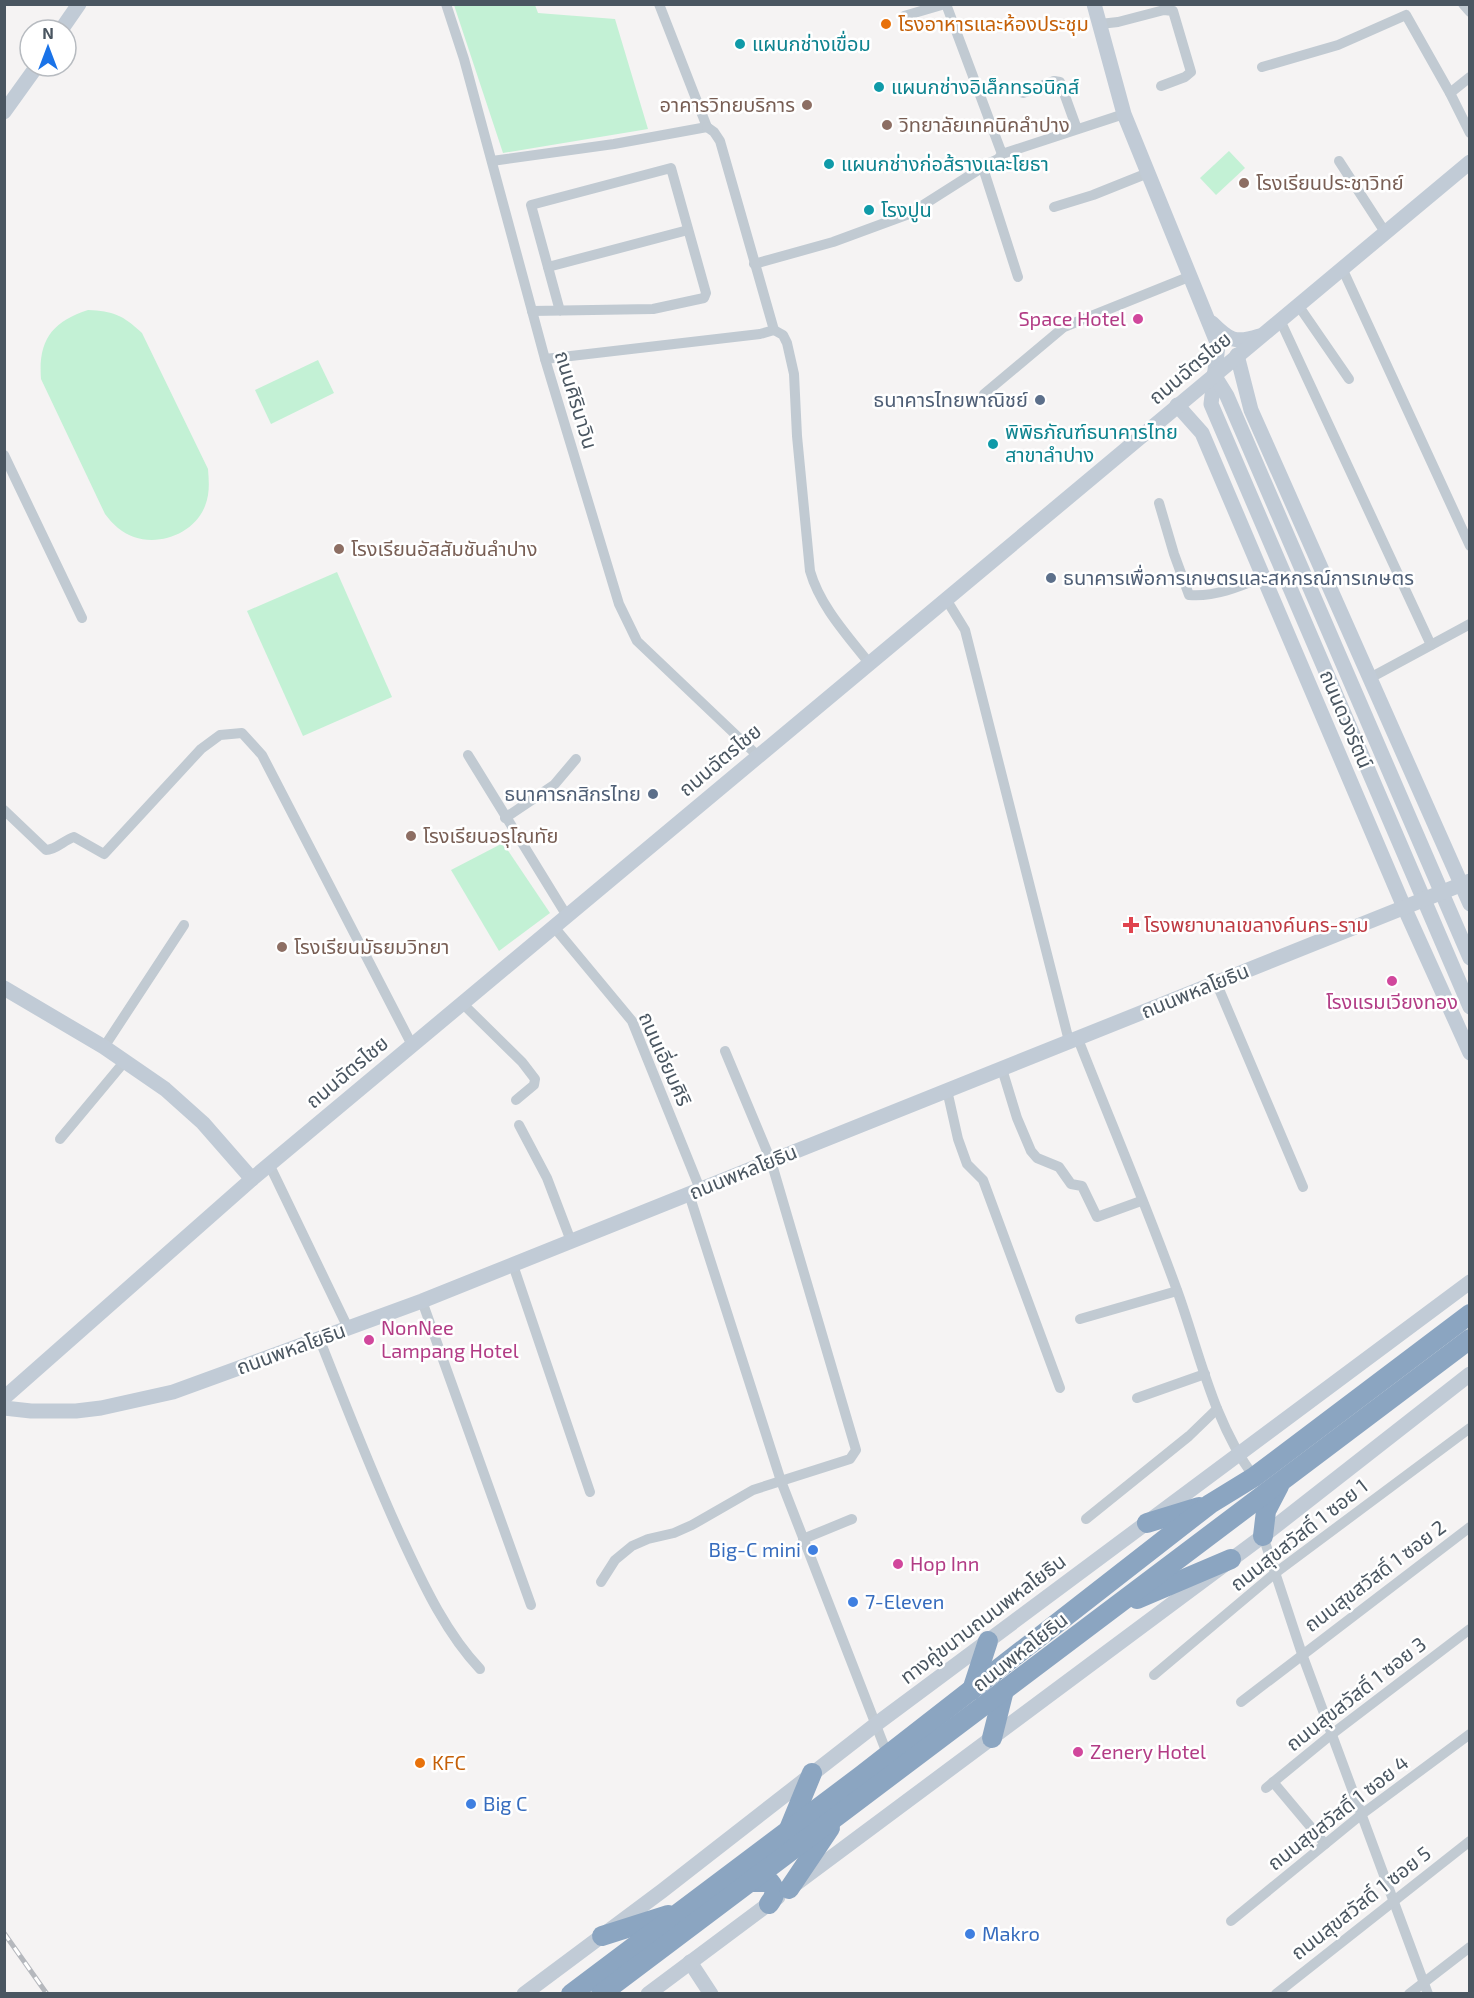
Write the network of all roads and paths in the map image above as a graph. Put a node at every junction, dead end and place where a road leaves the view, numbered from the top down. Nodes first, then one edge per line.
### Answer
1 (79, 4) edge
2 (659, 4) edge
3 (945, 4) edge
4 (1094, 4) edge
5 (1463, 4) edge
6 (446, 5) edge
7 (1470, 12) edge
8 (904, 16) dead end
9 (70, 18) edge
10 (1100, 24) junction
11 (1262, 67) dead end
12 (1470, 77) edge
13 (28, 78) edge
14 (1161, 86) dead end
15 (1023, 93) dead end
16 (1450, 93) junction
17 (4, 112) edge
18 (1124, 114) junction
19 (707, 127) junction
20 (1077, 129) junction
21 (1470, 133) edge
22 (1002, 154) junction
23 (492, 161) junction
24 (1339, 161) dead end
25 (1470, 162) edge
26 (983, 167) junction
27 (1148, 173) junction
28 (1054, 207) dead end
29 (688, 230) junction
30 (1385, 232) junction
31 (754, 264) junction
32 (548, 267) junction
33 (1342, 268) junction
34 (1191, 276) junction
35 (1018, 277) dead end
36 (1298, 304) junction
37 (532, 311) junction
38 (560, 311) junction
39 (1280, 320) junction
40 (1210, 321) junction
41 (774, 330) junction
42 (1261, 336) junction
43 (1237, 355) junction
44 (545, 359) junction
45 (1214, 375) junction
46 (1349, 379) dead end
47 (984, 394) dead end
48 (1178, 405) junction
49 (4, 454) edge
50 (1159, 503) dead end
51 (1470, 546) edge
52 (1263, 577) junction
53 (946, 599) junction
54 (81, 618) dead end
55 (1470, 624) edge
56 (1348, 630) junction
57 (1330, 637) junction
58 (1314, 644) junction
59 (1431, 645) junction
60 (1295, 652) junction
61 (869, 663) junction
62 (1370, 678) junction
63 (468, 755) dead end
64 (758, 756) junction
65 (576, 759) dead end
66 (4, 810) edge
67 (505, 818) junction
68 (1466, 883) edge
69 (1442, 892) junction
70 (1423, 900) junction
71 (1470, 904) edge
72 (1404, 907) junction
73 (567, 916) junction
74 (184, 925) dead end
75 (554, 927) junction
76 (1470, 958) edge
77 (1216, 982) junction
78 (4, 988) edge
79 (462, 1003) junction
80 (1470, 1006) edge
81 (1073, 1040) junction
82 (412, 1045) junction
83 (104, 1047) junction
84 (725, 1052) dead end
85 (1470, 1053) edge
86 (125, 1061) junction
87 (1002, 1069) junction
88 (947, 1090) junction
89 (516, 1100) dead end
90 (519, 1125) dead end
91 (60, 1139) dead end
92 (771, 1161) junction
93 (270, 1164) junction
94 (252, 1179) junction
95 (1303, 1186) dead end
96 (694, 1192) junction
97 (1141, 1201) junction
98 (571, 1241) junction
99 (513, 1265) junction
100 (1470, 1282) edge
101 (1177, 1291) junction
102 (422, 1301) junction
103 (1470, 1314) edge
104 (1080, 1319) dead end
105 (348, 1328) junction
106 (319, 1338) junction
107 (1470, 1339) edge
108 (1205, 1374) junction
109 (1470, 1374) edge
110 (1060, 1388) dead end
111 (4, 1398) edge
112 (1137, 1398) dead end
113 (4, 1408) edge
114 (1217, 1409) junction
115 (1470, 1428) edge
116 (1238, 1455) junction
117 (1254, 1476) junction
118 (781, 1481) junction
119 (1282, 1481) junction
120 (590, 1492) dead end
121 (1210, 1504) junction
122 (1086, 1519) dead end
123 (852, 1520) dead end
124 (1148, 1522) junction
125 (1470, 1527) edge
126 (1263, 1536) junction
127 (802, 1539) junction
128 (1232, 1559) junction
129 (1274, 1574) junction
130 (601, 1582) dead end
131 (531, 1605) dead end
132 (1111, 1610) junction
133 (1470, 1629) edge
134 (988, 1641) junction
135 (1302, 1654) junction
136 (480, 1669) dead end
137 (1154, 1675) dead end
138 (972, 1690) junction
139 (1004, 1690) junction
140 (1240, 1702) dead end
141 (875, 1725) junction
142 (1332, 1734) junction
143 (1470, 1734) edge
144 (992, 1738) junction
145 (893, 1763) junction
146 (808, 1776) junction
147 (1362, 1814) junction
148 (838, 1815) junction
149 (788, 1832) junction
150 (1470, 1841) edge
151 (1325, 1844) junction
152 (750, 1882) junction
153 (789, 1889) junction
154 (1393, 1900) junction
155 (769, 1904) junction
156 (682, 1910) junction
157 (1231, 1921) dead end
158 (602, 1936) junction
159 (1470, 1947) edge
160 (690, 1962) junction
161 (1424, 1982) junction
162 (524, 1994) edge
163 (571, 1994) edge
164 (601, 1994) edge
165 (648, 1994) edge
166 (711, 1994) edge
167 (1276, 1994) edge
168 (1409, 1994) edge
169 (1428, 1994) edge

1 - 9 main road
2 - 19 street
3 - 8 street
3 - 22 street
4 - 10 main road
5 - 7 street
6 - 23 street, ถนนศิรินาวิน
10 - 14 street
10 - 18 main road
11 - 16 street
12 - 16 street
13 - 17 main road
15 - 20 street
16 - 21 street
18 - 20 street
18 - 27 main road
19 - 23 street
19 - 31 street
20 - 22 street
22 - 26 street
23 - 37 street, ถนนศิรินาวิน
24 - 30 street
25 - 30 main road, ถนนฉัตรไชย
26 - 31 street
26 - 35 street
27 - 28 street
27 - 34 main road
29 - 32 street
29 - 32 street
29 - 38 street
30 - 33 main road, ถนนฉัตรไชย
31 - 41 street
32 - 38 street
33 - 36 main road, ถนนฉัตรไชย
33 - 51 street
34 - 40 main road
34 - 47 street
36 - 39 main road, ถนนฉัตรไชย
36 - 46 street
37 - 38 street
37 - 44 street, ถนนศิรินาวิน
39 - 42 main road, ถนนฉัตรไชย
39 - 59 street
40 - 42 main road
40 - 45 main road
41 - 44 street
41 - 61 street
42 - 43 main road, ถนนฉัตรไชย
43 - 45 main road, ถนนฉัตรไชย
43 - 56 main road
44 - 64 street, ถนนศิรินาวิน
45 - 48 main road, ถนนฉัตรไชย
45 - 57 main road
45 - 58 main road
48 - 52 main road, ถนนดวงรัตน์
48 - 53 main road, ถนนฉัตรไชย
49 - 54 street
50 - 52 street
52 - 60 main road, ถนนดวงรัตน์
53 - 61 main road, ถนนฉัตรไชย
53 - 81 street
55 - 59 street
56 - 57 main road
56 - 62 main road
57 - 58 main road
57 - 69 main road
58 - 60 main road
58 - 70 main road
59 - 62 street
60 - 72 main road, ถนนดวงรัตน์
61 - 64 main road, ถนนฉัตรไชย
62 - 68 main road
63 - 67 street
64 - 73 main road, ถนนฉัตรไชย
65 - 67 street
66 - 82 street
67 - 73 street
68 - 69 main road, ถนนพหลโยธิน
68 - 71 main road
69 - 70 main road, ถนนพหลโยธิน
69 - 76 main road
70 - 72 main road, ถนนพหลโยธิน
70 - 80 main road
72 - 77 main road, ถนนพหลโยธิน
72 - 85 main road, ถนนดวงรัตน์
73 - 75 main road, ถนนฉัตรไชย
74 - 83 street
75 - 79 main road, ถนนฉัตรไชย
75 - 96 street, ถนนเอี่ยมศิริ
77 - 81 main road, ถนนพหลโยธิน
77 - 95 street
78 - 83 main road
79 - 82 main road, ถนนฉัตรไชย
79 - 89 street
81 - 87 main road, ถนนพหลโยธิน
81 - 97 street
82 - 93 main road, ถนนฉัตรไชย
83 - 86 main road
84 - 92 street
86 - 91 street
86 - 94 main road
87 - 88 main road, ถนนพหลโยธิน
87 - 97 street
88 - 92 main road, ถนนพหลโยธิน
88 - 110 street
90 - 98 street
92 - 96 main road, ถนนพหลโยธิน
92 - 118 street
93 - 94 main road, ถนนฉัตรไชย
93 - 105 street
94 - 111 main road, ถนนฉัตรไชย
96 - 98 main road, ถนนพหลโยธิน
96 - 118 street, ถนนเอี่ยมศิริ
97 - 101 street
98 - 99 main road, ถนนพหลโยธิน
99 - 102 main road, ถนนพหลโยธิน
99 - 120 street
100 - 116 main road, ทางคู่ขนานถนนพหลโยธิน
101 - 104 street
101 - 108 street
102 - 105 main road, ถนนพหลโยธิน
102 - 131 street
103 - 117 highway, ถนนพหลโยธิน
105 - 106 main road, ถนนพหลโยธิน
106 - 113 main road, ถนนพหลโยธิน
106 - 136 street
107 - 119 highway, ถนนพหลโยธิน
108 - 112 street
108 - 114 street
109 - 126 main road
114 - 116 street
114 - 122 street
115 - 129 street, ถนนสุขสวัสดิ์ 1 ซอย 1
116 - 117 street
116 - 124 main road, ทางคู่ขนานถนนพหลโยธิน
117 - 121 highway, ถนนพหลโยธิน
118 - 127 street, ถนนเอี่ยมศิริ
118 - 130 street
119 - 126 highway
119 - 132 highway, ถนนพหลโยธิน
121 - 124 highway
121 - 138 highway, ถนนพหลโยธิน
123 - 127 street
124 - 134 main road, ทางคู่ขนานถนนพหลโยธิน
125 - 135 street, ถนนสุขสวัสดิ์ 1 ซอย 2
126 - 128 main road
126 - 129 street
127 - 141 street, ถนนเอี่ยมศิริ
128 - 132 highway
128 - 144 main road
129 - 135 street
129 - 137 street, ถนนสุขสวัสดิ์ 1 ซอย 1
132 - 139 highway, ถนนพหลโยธิน
133 - 142 street, ถนนสุขสวัสดิ์ 1 ซอย 3
134 - 138 highway
134 - 141 main road, ทางคู่ขนานถนนพหลโยธิน
135 - 140 street, ถนนสุขสวัสดิ์ 1 ซอย 2
135 - 142 street
138 - 145 highway, ถนนพหลโยธิน
139 - 144 highway
139 - 145 highway, ถนนพหลโยธิน
141 - 145 street, ถนนเอี่ยมศิริ
141 - 146 main road, ทางคู่ขนานถนนพหลโยธิน
142 - 147 street
142 - 151 street, ถนนสุขสวัสดิ์ 1 ซอย 3
143 - 147 street, ถนนสุขสวัสดิ์ 1 ซอย 4
144 - 153 main road
145 - 148 highway, ถนนพหลโยธิน
145 - 149 highway, ถนนพหลโยธิน
146 - 149 highway
146 - 158 main road, ทางคู่ขนานถนนพหลโยธิน
147 - 151 street, ถนนสุขสวัสดิ์ 1 ซอย 4
147 - 154 street
148 - 152 highway, ถนนพหลโยธิน
148 - 153 highway
149 - 156 highway, ถนนพหลโยธิน
150 - 154 street, ถนนสุขสวัสดิ์ 1 ซอย 5
151 - 157 street, ถนนสุขสวัสดิ์ 1 ซอย 4
152 - 155 highway
152 - 164 highway, ถนนพหลโยธิน
153 - 155 main road
154 - 161 street
154 - 167 street, ถนนสุขสวัสดิ์ 1 ซอย 5
155 - 160 main road
156 - 158 highway
156 - 163 highway, ถนนพหลโยธิน
158 - 162 main road, ทางคู่ขนานถนนพหลโยธิน
159 - 161 street
160 - 165 main road
160 - 166 main road
161 - 168 street
161 - 169 street

